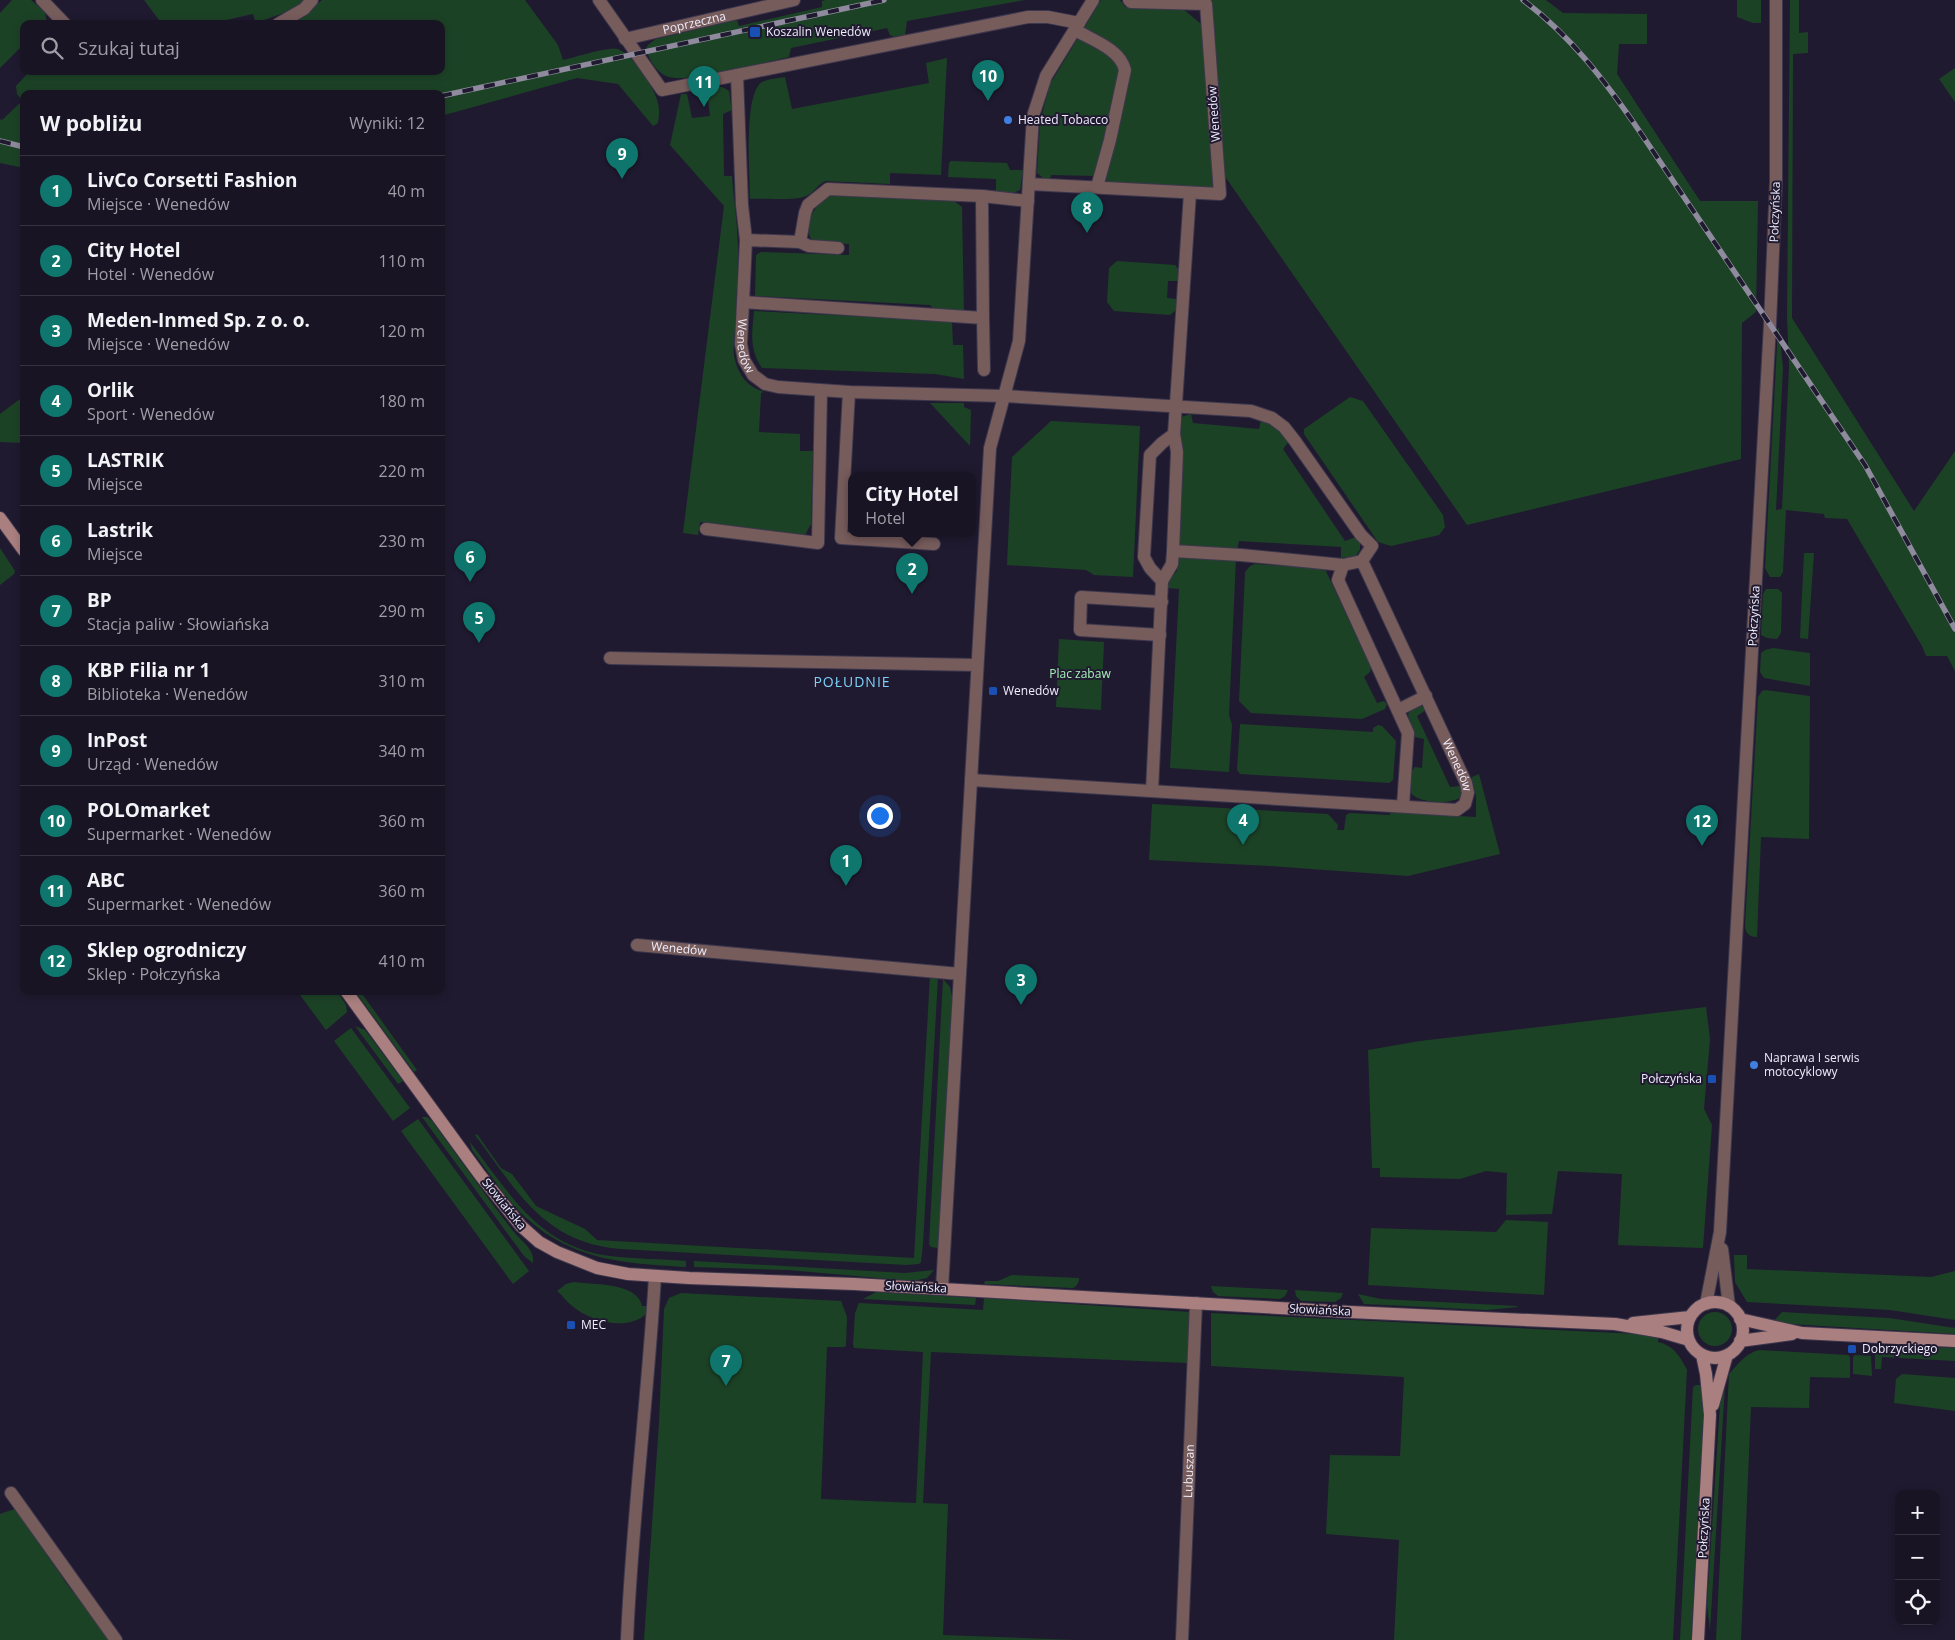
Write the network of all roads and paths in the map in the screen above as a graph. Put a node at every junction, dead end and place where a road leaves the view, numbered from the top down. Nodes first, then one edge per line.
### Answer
1 (42, 0) edge
2 (312, 0) edge
3 (599, 0) edge
4 (794, 0) edge
5 (1093, 0) edge
6 (1129, 0) edge
7 (1776, 0) edge
8 (61, 20) edge
9 (285, 20) edge
10 (1077, 26) junction
11 (625, 39) junction
12 (737, 75) junction
13 (1029, 184) junction
14 (1097, 187) junction
15 (1190, 193) junction
16 (982, 196) junction
17 (1028, 201) junction
18 (746, 240) junction
19 (800, 242) junction
20 (838, 248) dead end
21 (743, 302) junction
22 (983, 318) junction
23 (984, 370) dead end
24 (821, 391) junction
25 (849, 392) junction
26 (1004, 396) junction
27 (1176, 406) junction
28 (1174, 434) junction
29 (0, 518) edge
30 (706, 529) dead end
31 (934, 544) dead end
32 (20, 546) edge
33 (1173, 551) junction
34 (1362, 562) junction
35 (1343, 565) junction
36 (1162, 581) junction
37 (1162, 602) junction
38 (1160, 635) junction
39 (610, 658) dead end
40 (978, 665) junction
41 (1426, 696) junction
42 (1398, 710) junction
43 (971, 780) junction
44 (1152, 791) junction
45 (1403, 806) junction
46 (637, 945) dead end
47 (960, 974) junction
48 (349, 995) edge
49 (1720, 1232) junction
50 (655, 1276) junction
51 (942, 1289) junction
52 (1196, 1303) junction
53 (1706, 1304) junction
54 (1729, 1306) junction
55 (1690, 1317) junction
56 (1740, 1319) junction
57 (1615, 1324) junction
58 (1802, 1333) junction
59 (1689, 1340) junction
60 (1740, 1341) junction
61 (1955, 1341) edge
62 (1702, 1354) junction
63 (1727, 1355) junction
64 (1710, 1415) junction
65 (12, 1493) dead end
66 (116, 1640) edge
67 (627, 1640) edge
68 (1182, 1640) edge
69 (1698, 1640) edge

1 - 8 street
2 - 9 street
3 - 11 street
4 - 11 street, Poprzeczna
5 - 10 street
6 - 15 street, Wenedów
7 - 49 street, Połczyńska
10 - 12 street
10 - 13 street
10 - 14 street
11 - 12 street
12 - 18 street, Wenedów
13 - 14 street, Wenedów
13 - 17 street
14 - 15 street, Wenedów
15 - 27 street
16 - 17 street
16 - 19 street
16 - 22 street
17 - 26 street
18 - 19 street
18 - 21 street, Wenedów
19 - 20 street
21 - 22 street, Wenedów
21 - 24 street, Wenedów
22 - 23 street
24 - 25 street, Wenedów
24 - 30 street
25 - 26 street, Wenedów
25 - 31 street
26 - 27 street, Wenedów
26 - 40 street
27 - 28 street
27 - 34 street, Wenedów
28 - 33 street
28 - 36 street
29 - 32 main road
33 - 35 street
33 - 36 street
34 - 35 street
34 - 41 street, Wenedów
35 - 42 street
36 - 37 street
37 - 38 street
37 - 38 street
38 - 44 street
39 - 40 street
40 - 43 street
41 - 42 street
41 - 45 street, Wenedów
42 - 45 street
43 - 44 street, Wenedów
43 - 47 street
44 - 45 street, Wenedów
46 - 47 street, Wenedów
47 - 51 street
48 - 50 main road, Słowiańska
49 - 53 street, Połczyńska
49 - 54 street, Połczyńska
50 - 51 main road, Słowiańska
50 - 67 street
51 - 52 main road, Słowiańska
52 - 57 main road, Słowiańska
52 - 68 street, Lubuszan
53 - 54 main road
53 - 55 main road
54 - 56 main road
55 - 57 main road, Słowiańska
55 - 59 main road
56 - 58 main road
56 - 60 main road
57 - 59 main road, Słowiańska
58 - 60 main road
58 - 61 main road
59 - 62 main road
60 - 63 main road
62 - 63 main road
62 - 64 main road, Połczyńska
63 - 64 main road, Połczyńska
64 - 69 main road, Połczyńska
65 - 66 street

